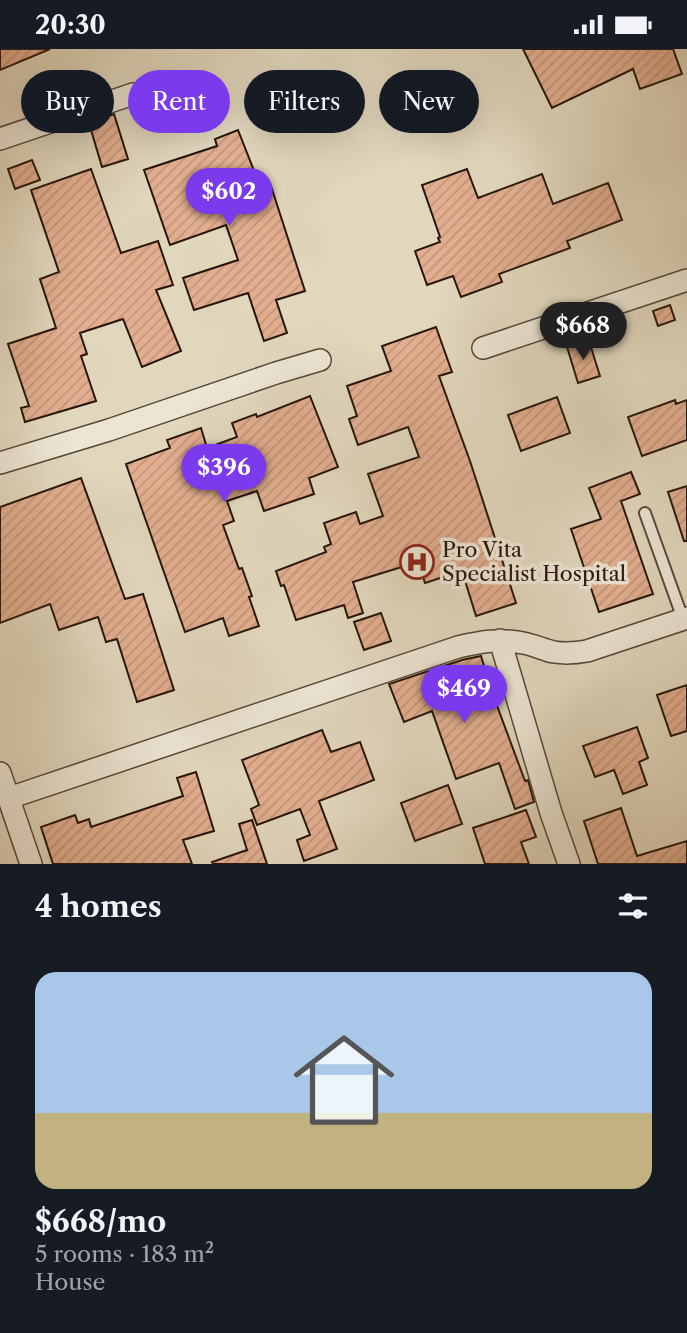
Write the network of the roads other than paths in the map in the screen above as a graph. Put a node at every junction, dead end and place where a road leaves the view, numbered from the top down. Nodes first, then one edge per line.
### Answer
1 (128, 96) edge
2 (0, 139) edge
3 (687, 280) edge
4 (483, 348) dead end
5 (320, 360) dead end
6 (0, 463) edge
7 (645, 513) dead end
8 (685, 619) edge
9 (500, 640) junction
10 (0, 773) edge
11 (9, 798) junction
12 (31, 864) edge
13 (569, 864) edge

1 - 2 street
3 - 4 street
5 - 6 street
7 - 8 lane
8 - 9 street
9 - 11 street
9 - 13 street
10 - 11 street
11 - 12 street

